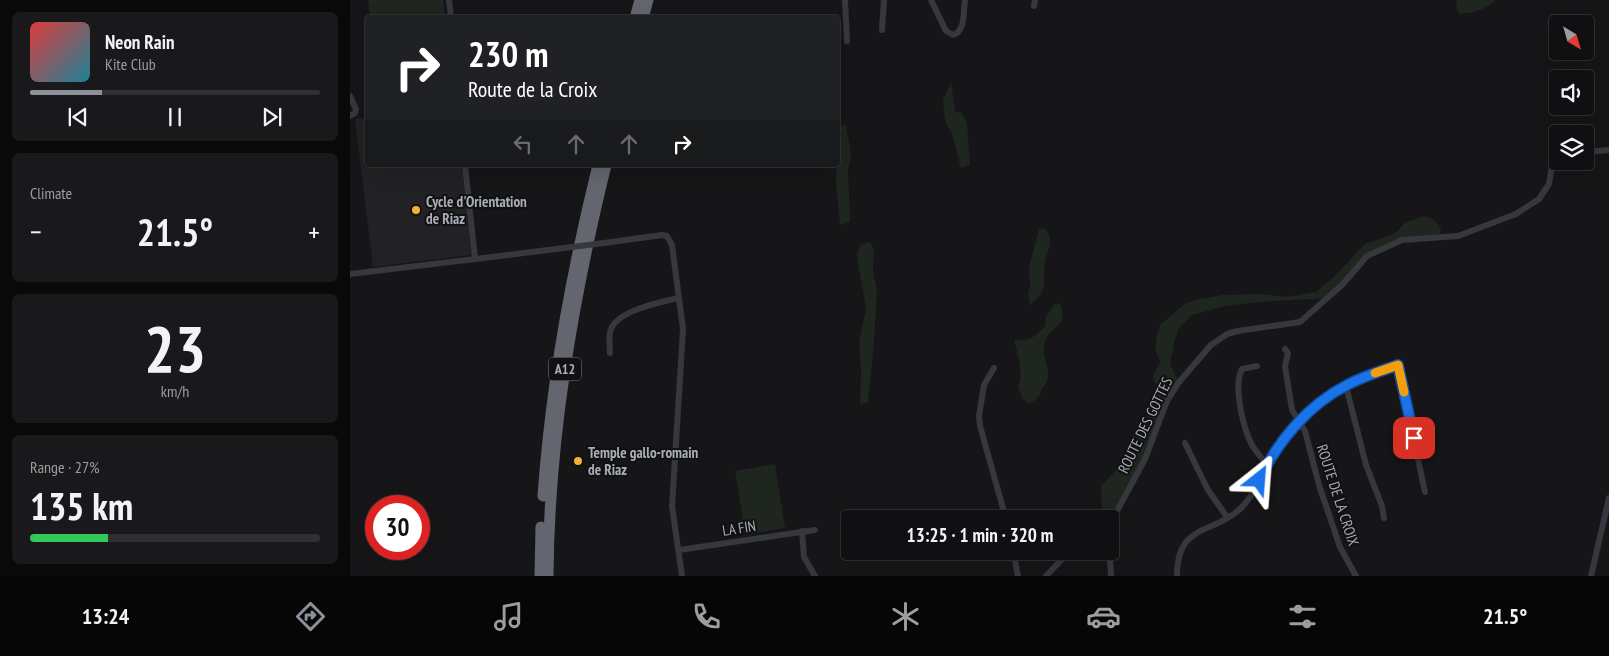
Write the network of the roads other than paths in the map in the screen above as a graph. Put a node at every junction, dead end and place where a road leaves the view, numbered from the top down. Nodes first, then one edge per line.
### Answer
1 (449, 0) edge
2 (640, 0) edge
3 (648, 0) edge
4 (845, 0) edge
5 (884, 0) edge
6 (931, 0) edge
7 (965, 0) edge
8 (451, 15) edge
9 (636, 15) edge
10 (644, 15) edge
11 (882, 30) dead end
12 (847, 41) dead end
13 (350, 96) edge
14 (350, 116) edge
15 (1609, 150) edge
16 (1594, 151) edge
17 (465, 167) edge
18 (598, 167) edge
19 (606, 167) edge
20 (1551, 170) edge
21 (475, 259) junction
22 (350, 274) edge
23 (679, 298) junction
24 (1285, 349) dead end
25 (610, 353) dead end
26 (1257, 366) dead end
27 (994, 368) dead end
28 (1346, 386) junction
29 (1299, 421) junction
30 (1185, 443) dead end
31 (1267, 465) junction
32 (1425, 492) dead end
33 (1609, 498) edge
34 (1003, 510) edge
35 (1118, 510) edge
36 (1227, 517) junction
37 (1384, 518) dead end
38 (815, 530) dead end
39 (802, 531) junction
40 (679, 550) junction
41 (1015, 560) edge
42 (1061, 560) edge
43 (1110, 560) edge
44 (540, 576) edge
45 (548, 576) edge
46 (682, 576) edge
47 (815, 576) edge
48 (1018, 576) edge
49 (1046, 576) edge
50 (1111, 576) edge
51 (1177, 576) edge
52 (1356, 576) edge
53 (1591, 576) edge

1 - 8 street
2 - 9 highway
3 - 10 highway
4 - 12 street
5 - 11 street
6 - 7 street
13 - 14 street
15 - 16 street
17 - 21 street
18 - 44 highway, A12
19 - 45 highway, A12
20 - 35 street, ROUTE DES GOTTES
21 - 22 street
21 - 23 street, bridge
23 - 25 street
23 - 40 street
24 - 29 street, ROUTE DE LA CROIX
26 - 31 street
27 - 34 street
28 - 29 street
28 - 32 street
28 - 37 street
29 - 31 street
29 - 52 street, ROUTE DE LA CROIX
30 - 36 street
31 - 36 street
33 - 53 street
36 - 51 street
38 - 39 street, LA FIN
39 - 40 street, LA FIN
39 - 47 street
40 - 46 street
41 - 48 street
42 - 49 street
43 - 50 street

